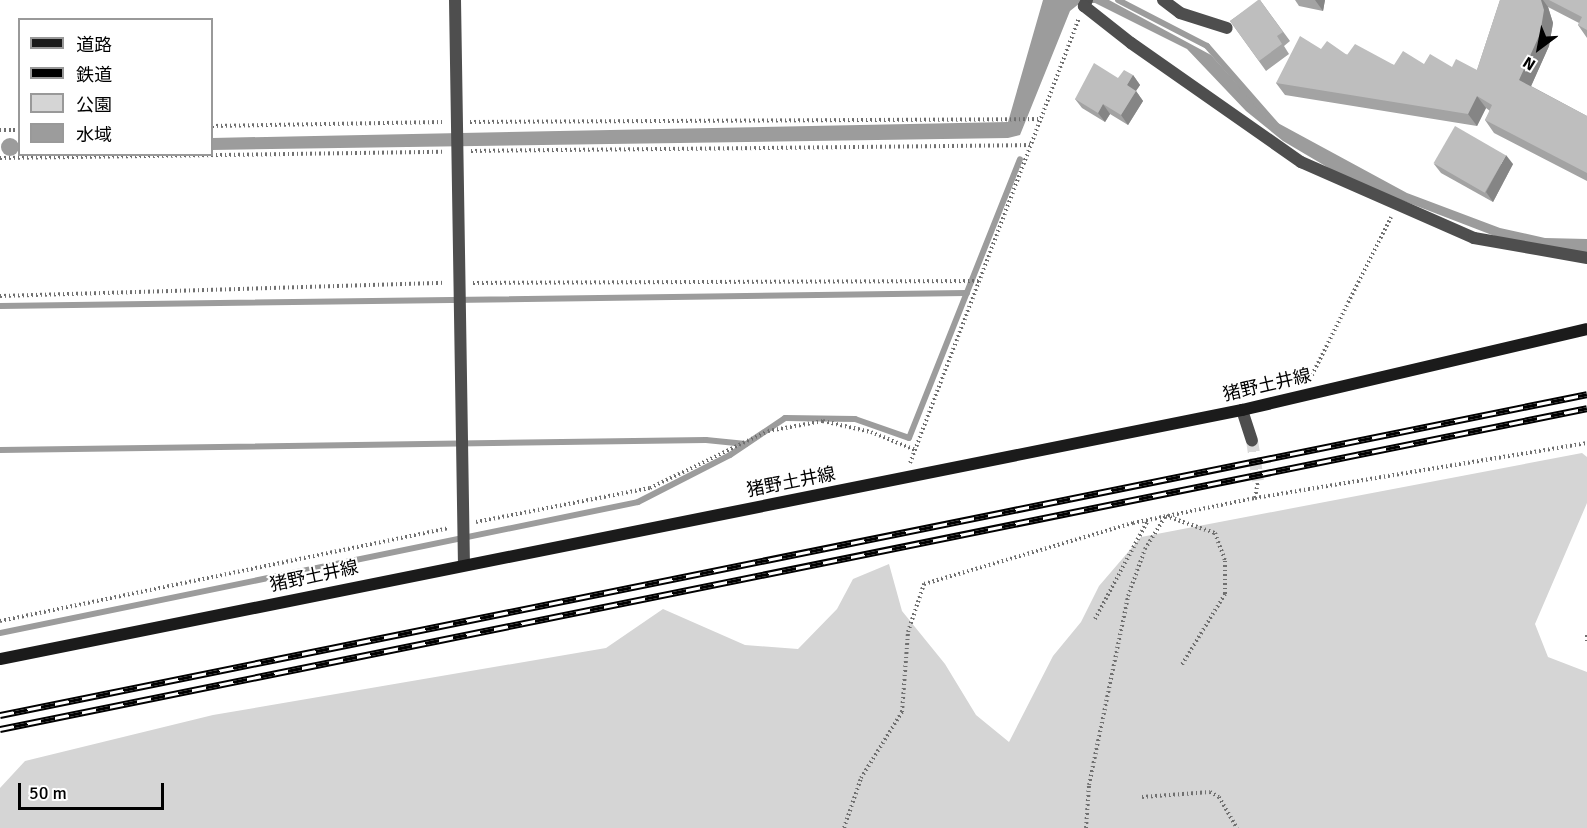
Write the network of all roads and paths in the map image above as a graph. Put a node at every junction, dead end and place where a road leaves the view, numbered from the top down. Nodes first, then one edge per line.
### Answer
1 (455, 0) edge
2 (1163, 0) edge
3 (1085, 3) edge
4 (1227, 28) dead end
5 (1041, 119) junction
6 (457, 122) junction
7 (213, 126) edge
8 (0, 130) edge
9 (18, 130) edge
10 (1031, 145) junction
11 (458, 152) junction
12 (213, 155) edge
13 (153, 156) edge
14 (0, 158) edge
15 (1396, 207) junction
16 (1587, 258) edge
17 (979, 281) junction
18 (460, 283) junction
19 (0, 296) edge
20 (1587, 329) edge
21 (1301, 396) junction
22 (1242, 410) junction
23 (1252, 440) tunnel mouth
24 (1587, 443) edge
25 (904, 478) junction
26 (1258, 481) tunnel mouth
27 (1255, 498) junction
28 (1166, 516) junction
29 (1148, 520) junction
30 (464, 564) junction
31 (1095, 619) dead end
32 (1587, 635) edge
33 (1587, 641) edge
34 (0, 659) edge
35 (1181, 666) dead end
36 (1142, 797) dead end
37 (844, 828) edge
38 (1086, 828) edge
39 (1237, 828) edge

1 - 6 street
2 - 4 street
3 - 5 path
3 - 15 street
5 - 6 path
5 - 10 path
6 - 7 path
6 - 11 street
8 - 9 path
10 - 11 path
10 - 17 path
11 - 12 path
11 - 18 street
13 - 14 path
15 - 16 street
15 - 21 path
17 - 18 path
17 - 25 path
18 - 19 path
18 - 30 street
20 - 21 main road, 猪野土井線
21 - 22 main road, 猪野土井線
22 - 23 street
22 - 25 main road, 猪野土井線
24 - 27 path
25 - 30 main road, 猪野土井線
26 - 27 path
27 - 28 path
28 - 29 path
28 - 35 path
28 - 38 path
29 - 31 path
29 - 37 path
30 - 34 main road, 猪野土井線
32 - 33 path
36 - 39 path

